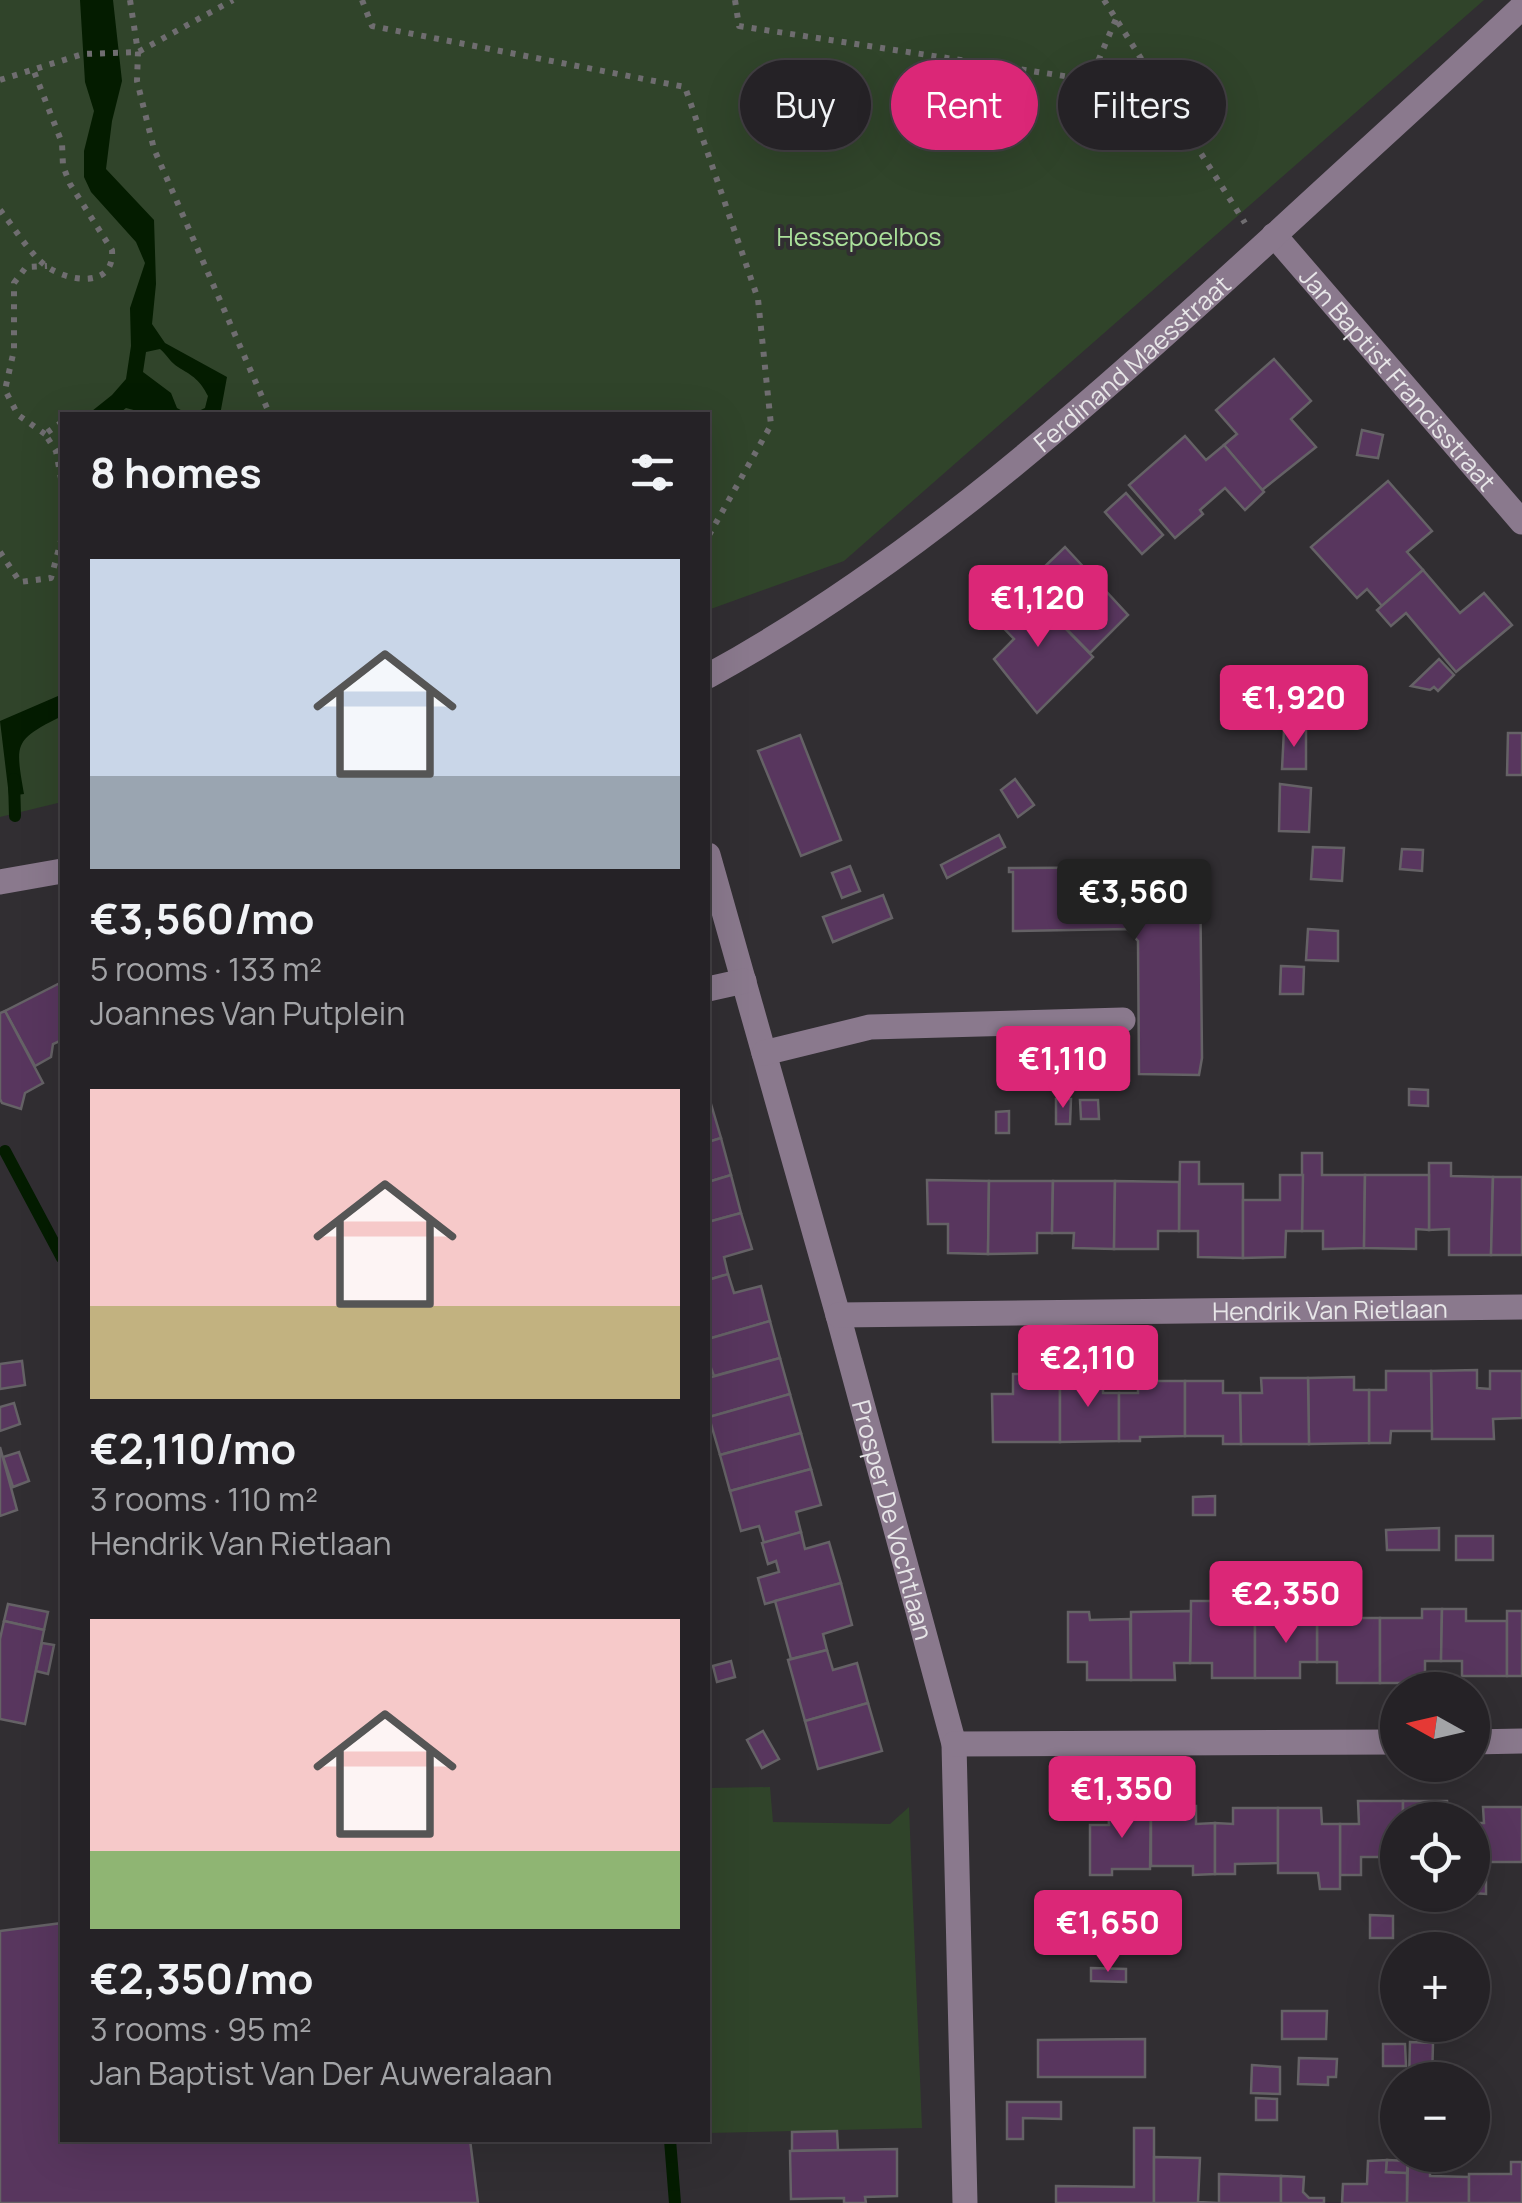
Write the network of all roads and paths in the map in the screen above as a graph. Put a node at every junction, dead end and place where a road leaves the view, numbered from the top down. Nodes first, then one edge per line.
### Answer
1 (130, 0) edge
2 (233, 0) edge
3 (362, 0) edge
4 (735, 0) edge
5 (1104, 0) edge
6 (1522, 8) edge
7 (1116, 19) junction
8 (138, 52) junction
9 (34, 69) junction
10 (0, 80) edge
11 (0, 210) edge
12 (1274, 236) junction
13 (46, 266) junction
14 (269, 412) edge
15 (60, 424) edge
16 (46, 434) junction
17 (60, 473) edge
18 (1522, 522) edge
19 (710, 533) edge
20 (60, 544) edge
21 (0, 552) edge
22 (710, 675) edge
23 (710, 861) edge
24 (60, 871) edge
25 (0, 882) edge
26 (744, 981) junction
27 (710, 989) edge
28 (1123, 1020) dead end
29 (764, 1053) junction
30 (1522, 1307) edge
31 (838, 1315) junction
32 (1380, 1742) edge
33 (1490, 1742) edge
34 (1522, 1742) edge
35 (954, 1744) junction
36 (966, 2203) edge

1 - 8 path
2 - 8 path
3 - 19 path
4 - 7 path
5 - 7 path
6 - 12 street, Ferdinand Maesstraat
7 - 12 path
8 - 9 path
8 - 14 path
9 - 10 path
9 - 13 path
11 - 13 path
12 - 18 street, Jan Baptist Francisstraat
12 - 22 street, Ferdinand Maesstraat
13 - 16 path
15 - 16 path
16 - 17 path
20 - 21 path
23 - 26 street, Prosper De Vochtlaan
24 - 25 street
26 - 27 street
26 - 29 street, Prosper De Vochtlaan
28 - 29 street
29 - 31 street, Prosper De Vochtlaan
30 - 31 street, Hendrik Van Rietlaan
31 - 35 street, Prosper De Vochtlaan
32 - 35 street
33 - 34 street
35 - 36 street, Prosper De Vochtlaan

